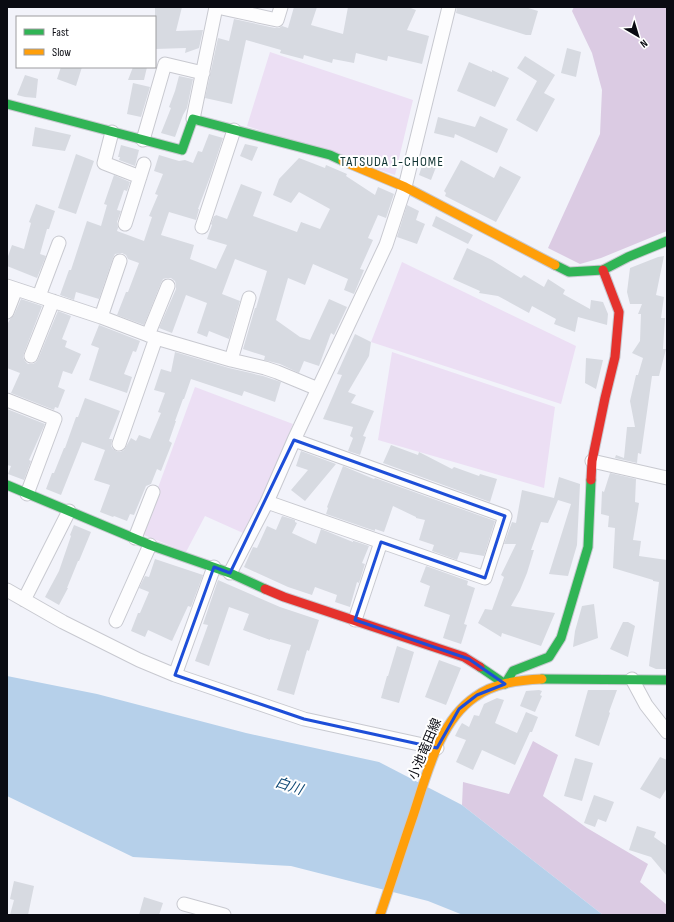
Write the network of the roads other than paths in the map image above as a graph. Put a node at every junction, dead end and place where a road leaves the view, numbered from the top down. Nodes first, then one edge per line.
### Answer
1 (216, 7) edge
2 (281, 7) edge
3 (449, 7) edge
4 (203, 73) junction
5 (7, 104) edge
6 (194, 119) junction
7 (234, 130) junction
8 (112, 132) junction
9 (143, 140) junction
10 (144, 164) dead end
11 (140, 177) junction
12 (405, 187) junction
13 (125, 224) dead end
14 (202, 227) dead end
15 (667, 241) edge
16 (59, 243) dead end
17 (120, 261) dead end
18 (603, 270) junction
19 (168, 286) dead end
20 (11, 287) edge
21 (39, 296) junction
22 (249, 298) dead end
23 (53, 301) junction
24 (7, 312) edge
25 (102, 317) junction
26 (152, 337) junction
27 (31, 356) dead end
28 (232, 360) junction
29 (318, 389) junction
30 (7, 400) edge
31 (294, 440) junction
32 (119, 444) dead end
33 (592, 461) junction
34 (667, 478) edge
35 (7, 485) edge
36 (153, 492) dead end
37 (27, 494) junction
38 (267, 502) junction
39 (69, 511) junction
40 (135, 538) junction
41 (381, 542) junction
42 (150, 545) junction
43 (214, 567) junction
44 (230, 573) junction
45 (7, 590) edge
46 (24, 600) junction
47 (355, 620) junction
48 (116, 621) dead end
49 (175, 675) junction
50 (632, 679) junction
51 (667, 680) edge
52 (505, 684) junction
53 (667, 732) edge
54 (437, 748) junction
55 (184, 905) edge
56 (381, 912) edge
57 (224, 915) edge

1 - 2 street
1 - 4 street
3 - 12 street
4 - 6 street
4 - 9 street
5 - 8 street
6 - 7 street
6 - 9 street
7 - 12 street
7 - 14 street
8 - 9 street
8 - 11 street
10 - 11 street
11 - 13 street
12 - 18 street
12 - 29 street
15 - 18 street
16 - 21 street
17 - 25 street
18 - 33 street
19 - 26 street
20 - 21 street
20 - 24 street
21 - 23 street
22 - 28 street
23 - 25 street
23 - 27 street
25 - 26 street
26 - 28 street
26 - 32 street
28 - 29 street
29 - 31 street
30 - 37 street
31 - 38 street
31 - 41 street
33 - 34 street
33 - 52 street
35 - 37 street
36 - 40 street
37 - 39 street
38 - 41 street
38 - 44 street
39 - 40 street
39 - 46 street
40 - 42 street
41 - 47 street
42 - 43 street
42 - 48 street
43 - 44 street
43 - 49 street
44 - 47 street
45 - 46 street
46 - 49 street
47 - 52 street
49 - 54 street
50 - 51 street, 小池竜田線
50 - 52 street, 小池竜田線
50 - 53 street
52 - 54 street, 小池竜田線
54 - 56 street, 小池竜田線
55 - 57 street

